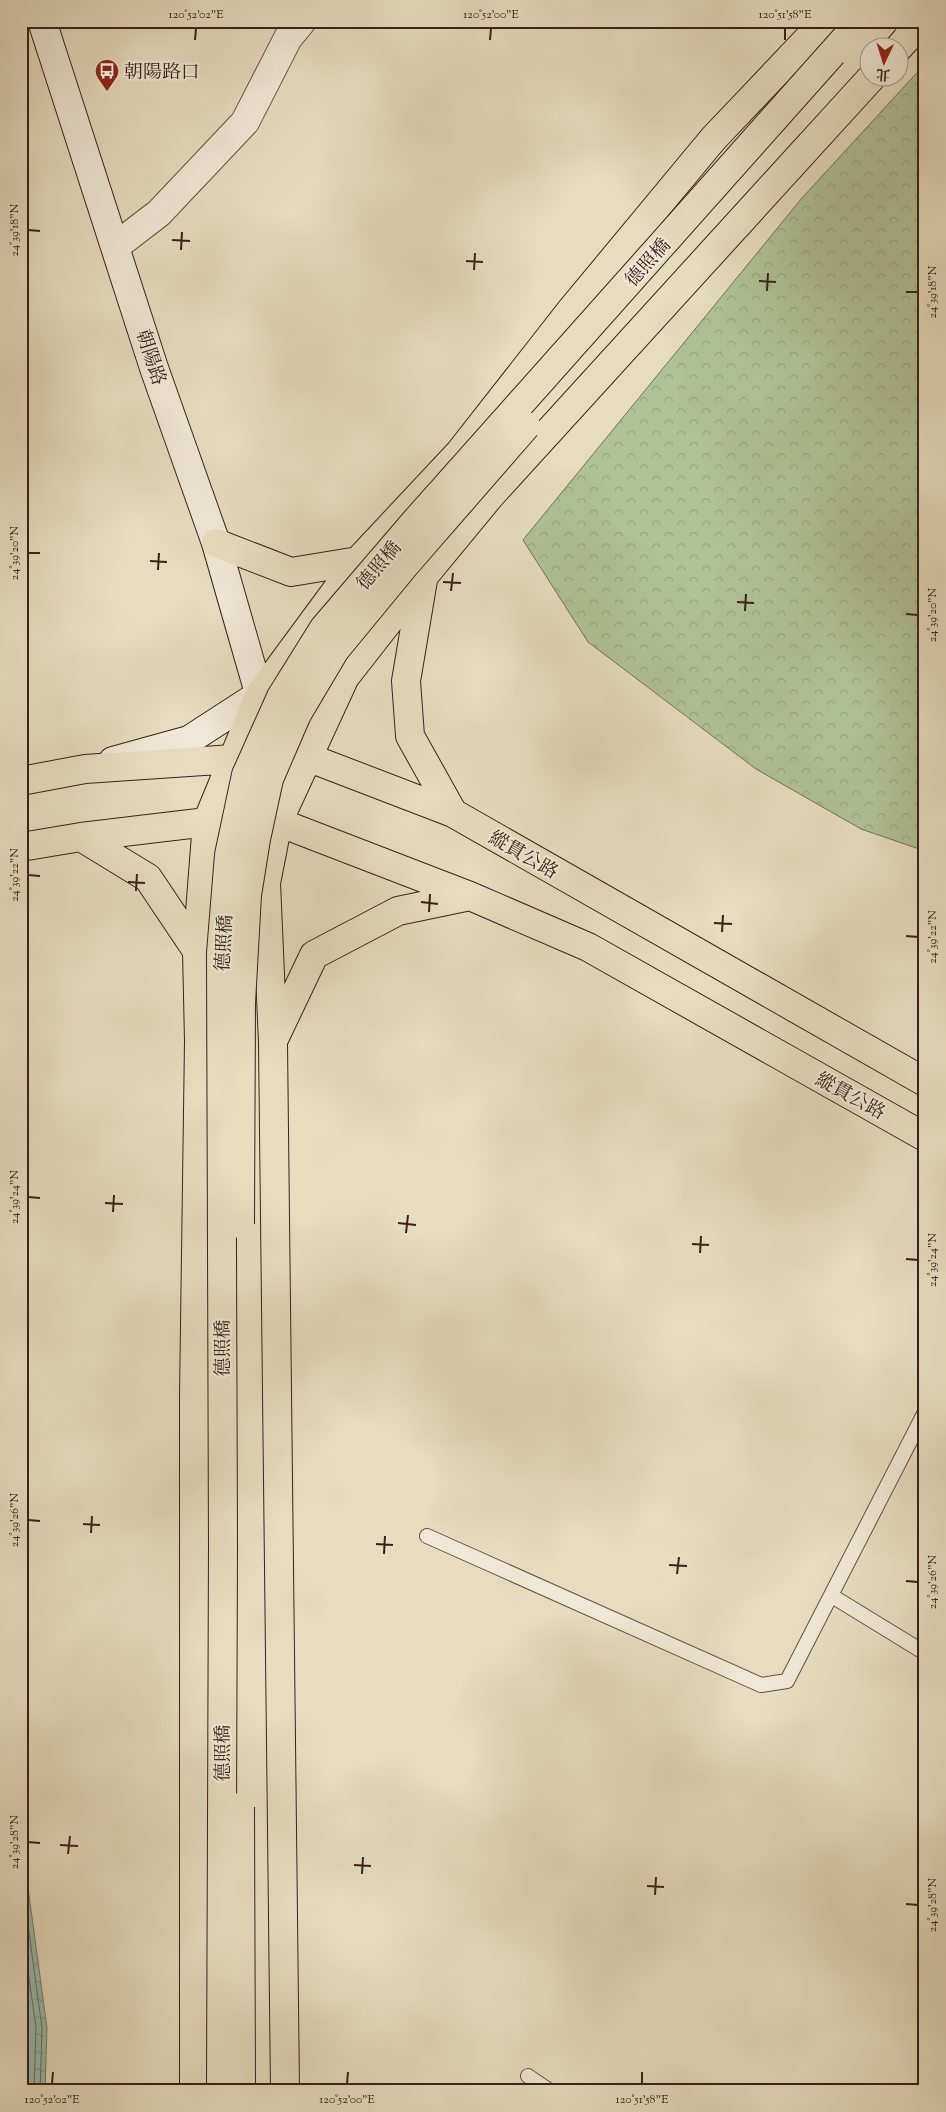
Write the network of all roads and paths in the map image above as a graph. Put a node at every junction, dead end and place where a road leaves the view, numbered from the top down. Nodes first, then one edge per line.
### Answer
1 (42, 21) edge
2 (302, 21) edge
3 (825, 21) edge
4 (861, 21) edge
5 (884, 21) edge
6 (922, 21) edge
7 (907, 38) edge
8 (862, 88) edge
9 (116, 246) junction
10 (216, 543) junction
11 (358, 561) junction
12 (424, 576) junction
13 (260, 694) junction
14 (275, 755) junction
15 (308, 758) junction
16 (232, 760) junction
17 (85, 769) junction
18 (21, 782) edge
19 (453, 814) junction
20 (207, 822) junction
21 (278, 822) junction
22 (81, 837) junction
23 (21, 847) edge
24 (470, 896) junction
25 (197, 951) junction
26 (273, 1043) junction
27 (925, 1082) edge
28 (925, 1137) edge
29 (925, 1412) edge
30 (427, 1536) dead end
31 (832, 1596) junction
32 (925, 1653) edge
33 (528, 2076) dead end
34 (194, 2091) edge
35 (221, 2091) edge
36 (241, 2091) edge
37 (285, 2091) edge
38 (550, 2091) edge

1 - 9 street, 朝陽路
2 - 9 street
3 - 11 main road
4 - 35 main road, 德照橋, bridge
5 - 36 main road, 德照橋, bridge
6 - 7 main road
8 - 12 main road
9 - 10 street, 朝陽路
10 - 11 main road
10 - 13 street, 朝陽路
11 - 13 main road
12 - 15 main road
12 - 19 main road
13 - 14 street, 朝陽路
13 - 16 main road
13 - 17 street
14 - 15 main road, 縱貫公路
14 - 16 main road, 縱貫公路
14 - 21 street, 朝陽路
15 - 19 main road, 縱貫公路
15 - 21 main road
16 - 17 main road, 縱貫公路
16 - 20 main road
17 - 18 main road, 縱貫公路
19 - 27 main road, 縱貫公路
20 - 21 main road, 縱貫公路
20 - 22 main road, 縱貫公路
20 - 25 main road
21 - 24 main road, 縱貫公路
21 - 26 main road
22 - 23 main road, 縱貫公路
22 - 25 main road
24 - 26 main road
24 - 28 main road, 縱貫公路
25 - 34 main road
26 - 37 main road
29 - 31 lane
30 - 31 lane
31 - 32 lane
33 - 38 lane

